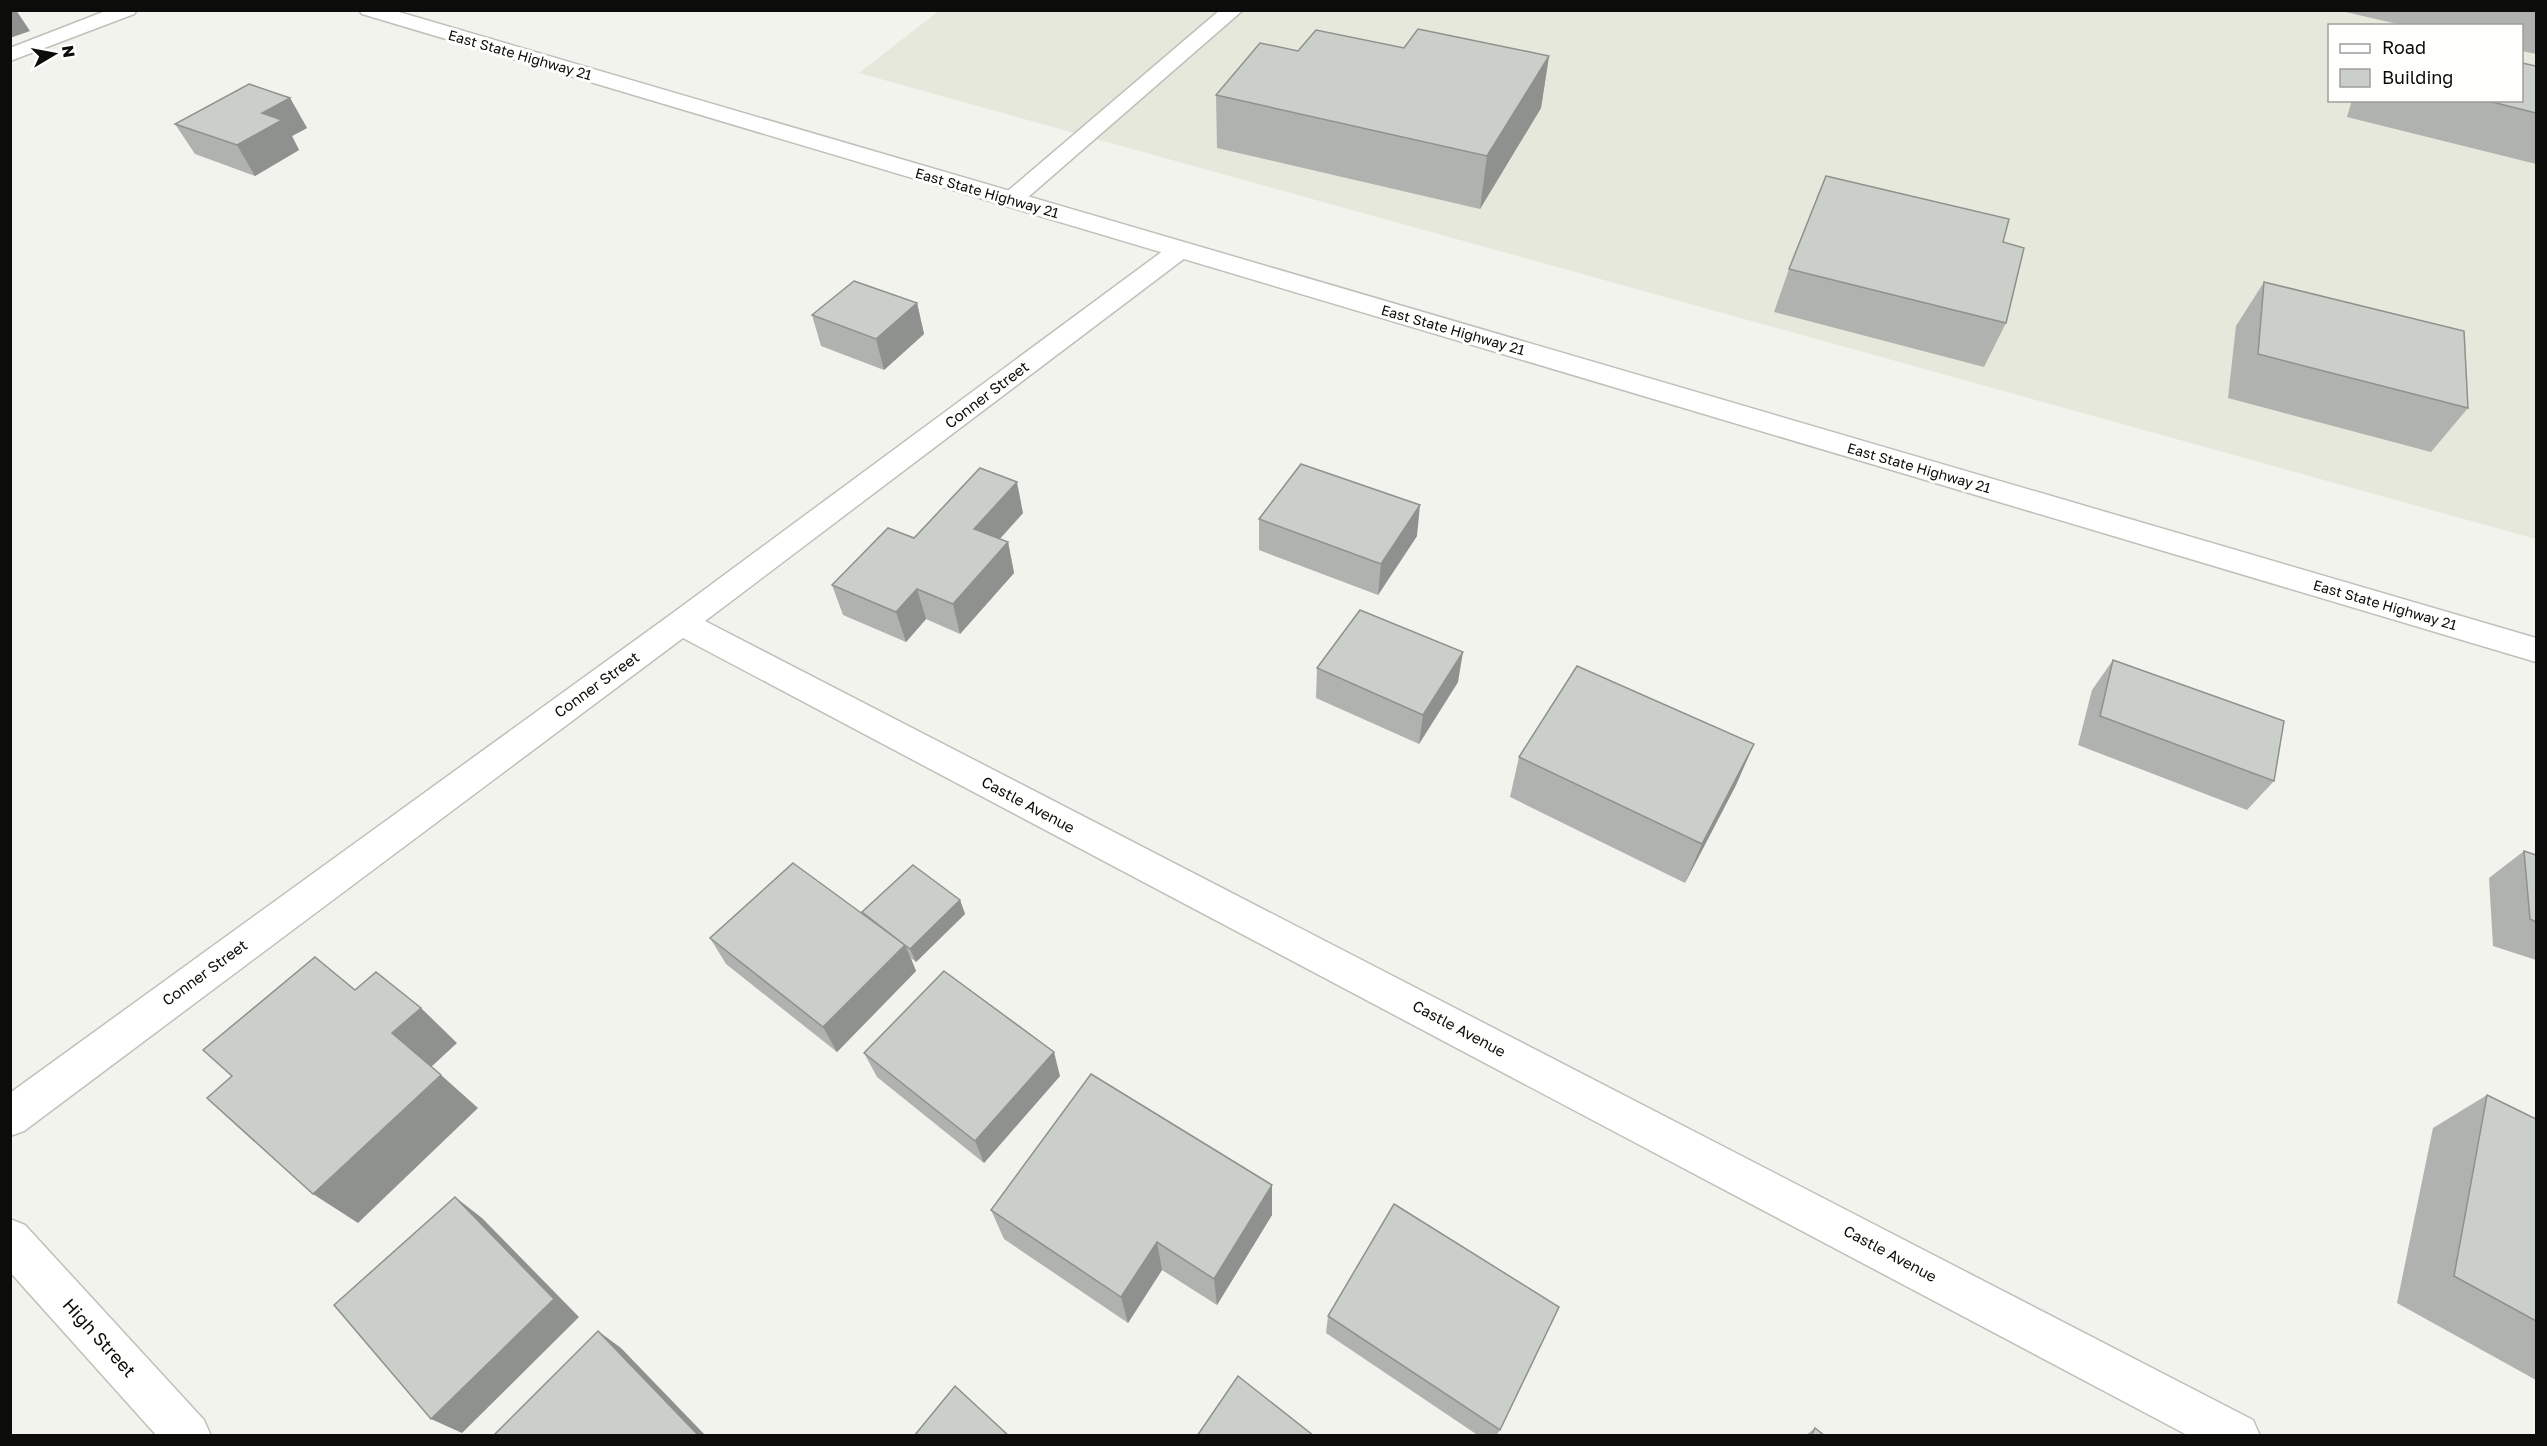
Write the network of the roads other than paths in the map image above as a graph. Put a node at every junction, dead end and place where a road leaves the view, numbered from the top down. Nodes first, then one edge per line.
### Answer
1 (127, 10) edge
2 (369, 10) edge
3 (1233, 10) edge
4 (10, 55) edge
5 (1011, 200) junction
6 (1180, 250) junction
7 (681, 623) junction
8 (2536, 650) edge
9 (10, 1117) edge
10 (10, 1240) edge
11 (188, 1436) edge
12 (2237, 1436) edge

1 - 4 main road
2 - 5 main road, East State Highway 21
3 - 5 main road
5 - 6 main road, East State Highway 21
6 - 7 main road, Conner Street
6 - 8 main road, East State Highway 21
7 - 9 main road, Conner Street
7 - 12 main road, Castle Avenue
10 - 11 main road, High Street

